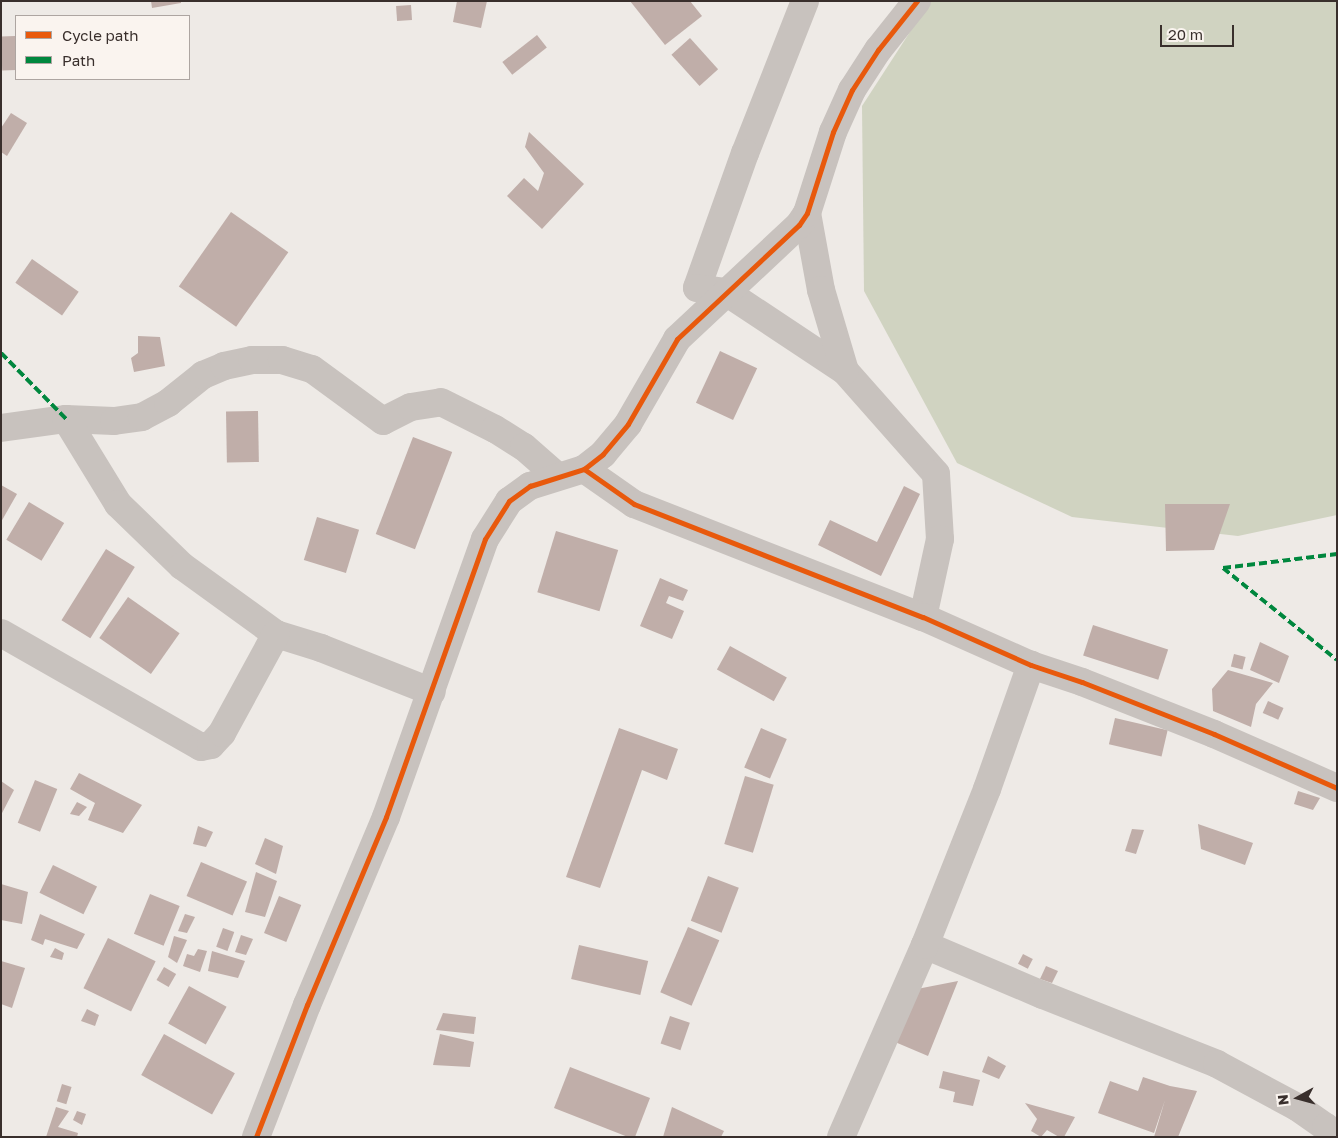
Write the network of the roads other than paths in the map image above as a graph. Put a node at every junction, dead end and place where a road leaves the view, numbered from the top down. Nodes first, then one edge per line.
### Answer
1 (805, 1) edge
2 (917, 1) edge
3 (807, 213) junction
4 (697, 288) junction
5 (726, 292) junction
6 (677, 339) junction
7 (845, 372) junction
8 (66, 419) junction
9 (1, 428) edge
10 (584, 469) junction
11 (557, 476) junction
12 (923, 618) junction
13 (1, 633) edge
14 (276, 634) junction
15 (1031, 665) junction
16 (432, 692) junction
17 (1337, 788) edge
18 (925, 945) junction
19 (256, 1137) edge
20 (841, 1137) edge
21 (1336, 1137) edge

1 - 4 street
2 - 3 street
3 - 5 street
3 - 7 street
4 - 5 street
4 - 6 street
5 - 6 street
5 - 7 street
6 - 10 street
7 - 12 street
8 - 9 street
8 - 11 street
8 - 14 street
10 - 11 street
10 - 12 street
11 - 16 street
12 - 15 street
13 - 14 street
14 - 16 street
15 - 17 street
15 - 18 street
16 - 19 street
18 - 20 street
18 - 21 street

